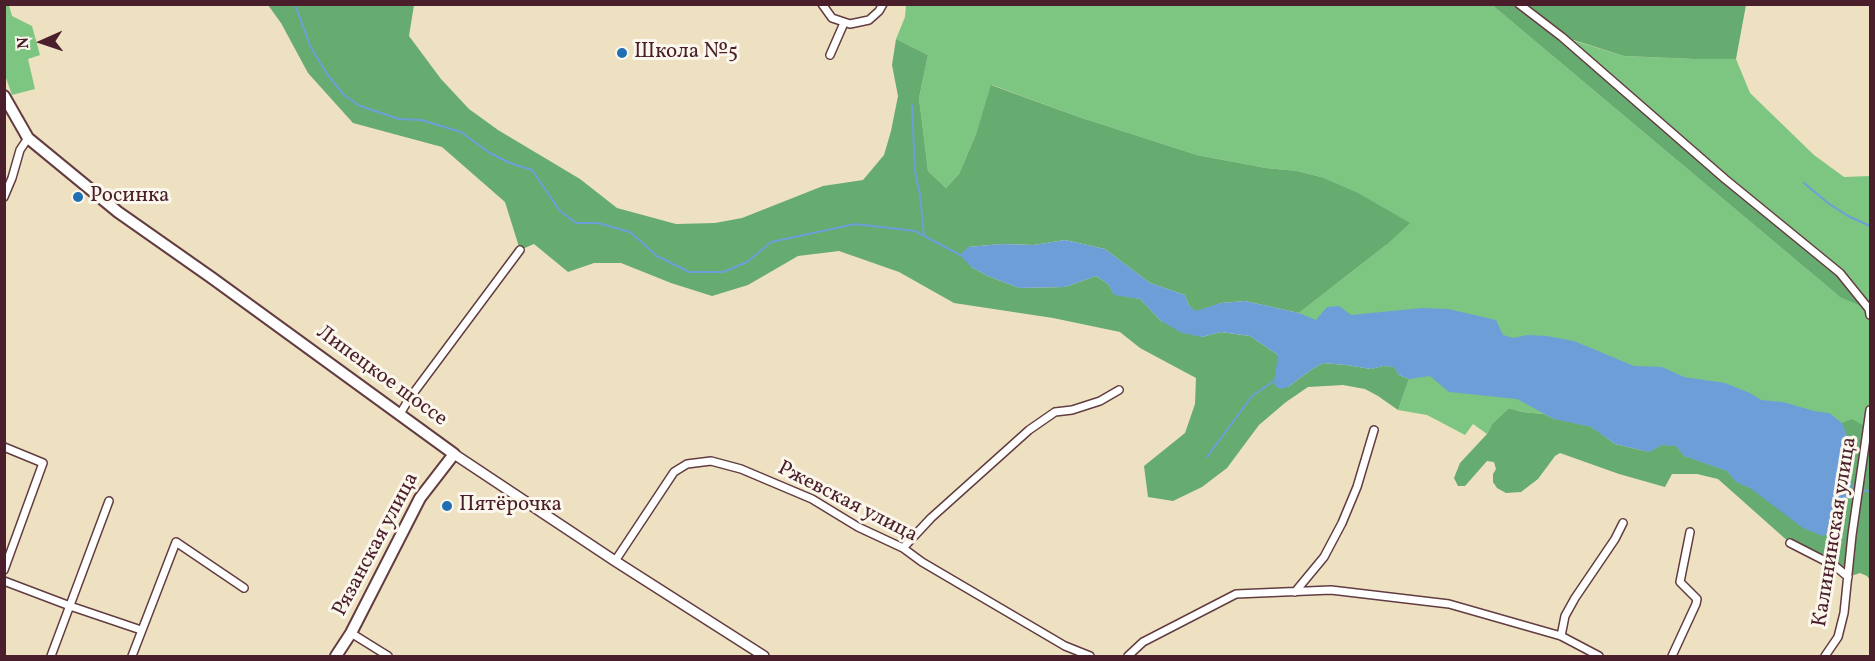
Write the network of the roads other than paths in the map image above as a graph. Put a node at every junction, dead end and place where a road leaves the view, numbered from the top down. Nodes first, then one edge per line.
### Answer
1 (822, 4) edge
2 (883, 4) edge
3 (1519, 4) edge
4 (844, 23) junction
5 (830, 55) dead end
6 (4, 96) edge
7 (28, 138) junction
8 (8, 177) edge
9 (4, 197) edge
10 (520, 249) dead end
11 (1870, 315) edge
12 (1119, 390) dead end
13 (1870, 410) edge
14 (400, 414) junction
15 (1374, 430) dead end
16 (4, 447) edge
17 (454, 454) junction
18 (108, 501) dead end
19 (1623, 523) dead end
20 (1690, 532) dead end
21 (1790, 543) dead end
22 (903, 548) junction
23 (615, 561) junction
24 (4, 570) edge
25 (1848, 577) junction
26 (4, 581) edge
27 (244, 588) dead end
28 (1295, 592) junction
29 (70, 606) junction
30 (141, 630) junction
31 (351, 633) junction
32 (1561, 636) junction
33 (51, 657) edge
34 (132, 657) edge
35 (336, 657) edge
36 (388, 657) edge
37 (764, 657) edge
38 (1090, 657) edge
39 (1128, 657) edge
40 (1599, 657) edge
41 (1672, 657) edge
42 (1825, 657) edge

1 - 4 street
2 - 4 street
3 - 11 street
4 - 5 street
6 - 7 main road, Липецкое шоссе
7 - 8 street
7 - 14 main road, Липецкое шоссе
8 - 9 street
10 - 14 street
12 - 22 street
13 - 25 street, Калининская улица
14 - 17 main road, Липецкое шоссе
15 - 28 street
16 - 24 street
17 - 23 street, Липецкое шоссе
17 - 31 main road, Рязанская улица
18 - 29 street
19 - 32 street
20 - 41 street
21 - 25 street
22 - 23 street, Ржевская улица
22 - 38 street, Ржевская улица
23 - 37 street, Липецкое шоссе
25 - 42 street, Калининская улица
26 - 29 street
27 - 30 street
28 - 32 street
28 - 39 street
29 - 30 street
29 - 33 street
30 - 34 street
31 - 35 main road, Рязанская улица
31 - 36 street
32 - 40 street

